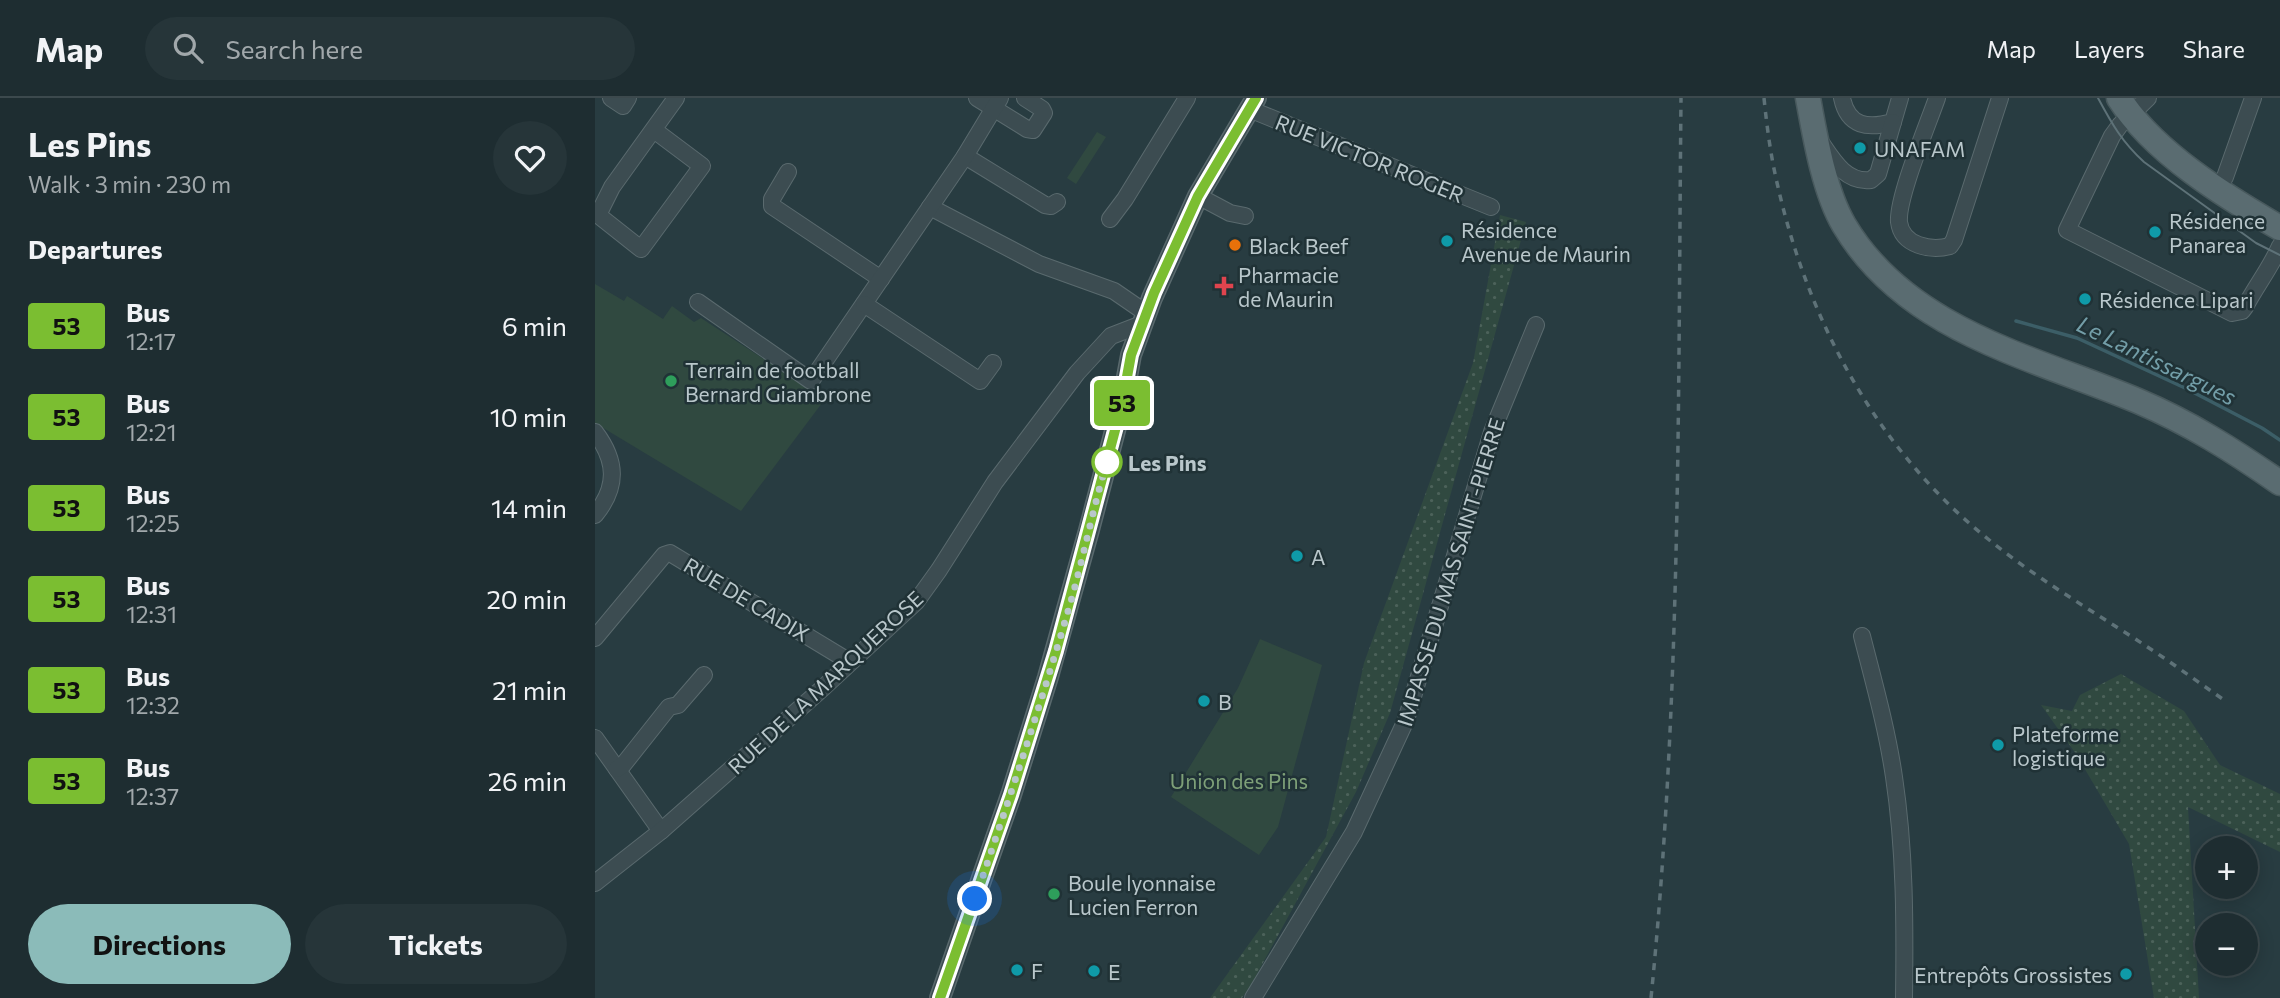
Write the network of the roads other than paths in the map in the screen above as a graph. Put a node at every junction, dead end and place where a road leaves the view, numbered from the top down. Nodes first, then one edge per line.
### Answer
1 (611, 98) edge
2 (628, 98) edge
3 (676, 98) edge
4 (977, 98) edge
5 (1025, 98) edge
6 (1187, 98) edge
7 (1808, 98) edge
8 (1842, 98) edge
9 (1900, 98) edge
10 (1937, 98) edge
11 (2000, 98) edge
12 (2253, 98) edge
13 (1252, 103) edge
14 (2133, 103) edge
15 (997, 104) edge
16 (1893, 122) junction
17 (654, 130) junction
18 (1815, 133) junction
19 (965, 156) junction
20 (788, 172) dead end
21 (2217, 189) junction
22 (1198, 196) junction
23 (1057, 202) dead end
24 (930, 207) junction
25 (1491, 207) dead end
26 (1245, 216) dead end
27 (1110, 219) dead end
28 (2280, 228) edge
29 (2280, 246) edge
30 (881, 279) junction
31 (698, 302) dead end
32 (864, 304) junction
33 (1144, 319) junction
34 (1536, 325) dead end
35 (1098, 351) junction
36 (1131, 355) junction
37 (993, 363) dead end
38 (595, 432) edge
39 (2280, 483) edge
40 (595, 515) edge
41 (1862, 636) dead end
42 (595, 638) edge
43 (850, 662) junction
44 (704, 675) dead end
45 (595, 738) edge
46 (617, 769) junction
47 (661, 831) junction
48 (595, 883) edge
49 (940, 998) edge
50 (1253, 998) edge
51 (1904, 998) edge

1 - 2 street
3 - 17 street
4 - 15 street
5 - 15 street
6 - 27 street
7 - 18 main road
8 - 16 street
9 - 16 street
10 - 11 street
12 - 21 street
13 - 22 street
13 - 25 street, RUE VICTOR ROGER
14 - 21 main road
14 - 29 street
15 - 19 street
16 - 18 street
17 - 17 street
18 - 39 main road
19 - 23 street
19 - 24 street
20 - 30 street
21 - 28 main road
22 - 26 street
22 - 33 street
24 - 30 street
24 - 33 street
30 - 32 street
31 - 32 street
32 - 37 street
33 - 35 street, RUE DE LA MARQUEROSE
33 - 36 street
34 - 50 street, IMPASSE DU MAS SAINT-PIERRE
35 - 36 street
35 - 43 street, RUE DE LA MARQUEROSE
36 - 49 street
38 - 40 street
41 - 51 street
42 - 43 street, RUE DE CADIX
43 - 47 street, RUE DE LA MARQUEROSE
44 - 46 street
45 - 46 street
46 - 47 street
47 - 48 street, RUE DE LA MARQUEROSE

